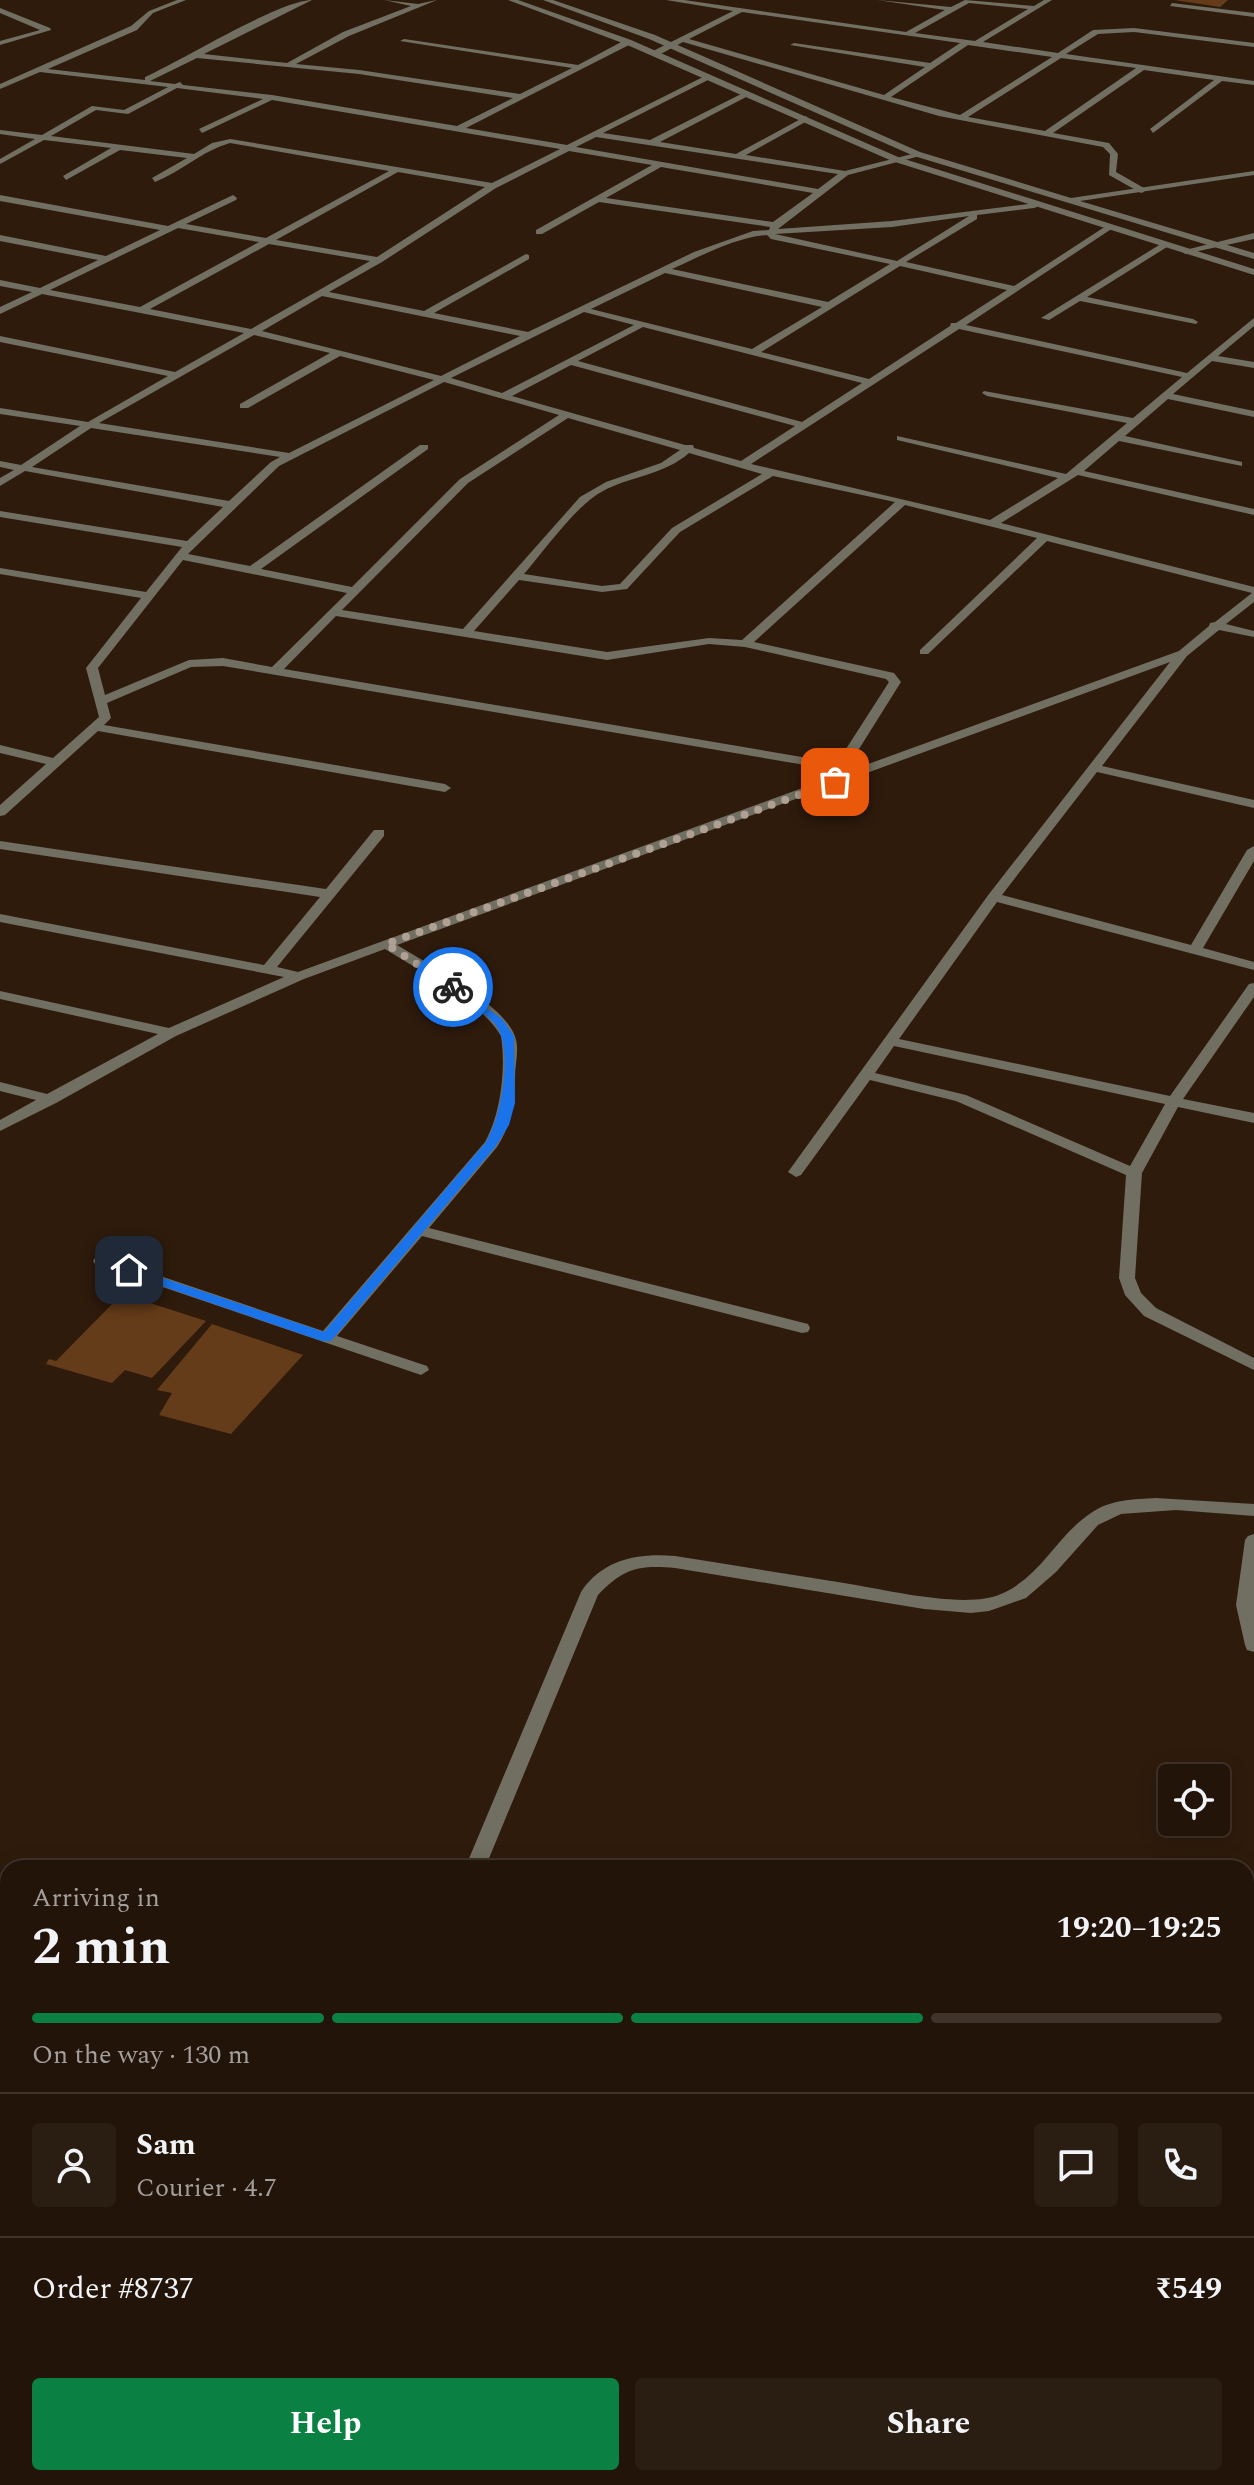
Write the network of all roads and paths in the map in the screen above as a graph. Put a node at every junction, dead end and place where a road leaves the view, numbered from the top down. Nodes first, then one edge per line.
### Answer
1 (183, 0) edge
2 (309, 0) edge
3 (387, 0) edge
4 (434, 0) edge
5 (511, 0) edge
6 (546, 0) edge
7 (669, 0) edge
8 (744, 0) edge
9 (880, 0) edge
10 (1049, 0) edge
11 (1172, 5) dead end
12 (420, 6) junction
13 (727, 8) junction
14 (1036, 8) junction
15 (950, 9) junction
16 (741, 10) junction
17 (2, 11) edge
18 (1254, 15) edge
19 (907, 34) junction
20 (684, 40) junction
21 (404, 41) dead end
22 (628, 42) junction
23 (967, 42) junction
24 (0, 43) edge
25 (977, 43) junction
26 (794, 45) dead end
27 (1254, 45) edge
28 (671, 46) junction
29 (656, 53) junction
30 (1057, 55) junction
31 (199, 56) junction
32 (289, 65) junction
33 (932, 66) junction
34 (580, 67) junction
35 (1143, 67) junction
36 (40, 70) junction
37 (709, 76) junction
38 (1221, 78) junction
39 (147, 80) junction
40 (1254, 83) edge
41 (180, 84) junction
42 (0, 87) edge
43 (747, 93) junction
44 (887, 96) junction
45 (272, 97) junction
46 (521, 97) junction
47 (806, 118) junction
48 (961, 118) junction
49 (458, 129) junction
50 (202, 131) dead end
51 (1153, 131) dead end
52 (0, 132) edge
53 (1048, 132) junction
54 (595, 134) junction
55 (38, 137) junction
56 (651, 143) junction
57 (119, 147) junction
58 (568, 148) junction
59 (917, 154) junction
60 (738, 156) junction
61 (198, 157) junction
62 (895, 159) junction
63 (0, 162) edge
64 (660, 164) junction
65 (398, 169) junction
66 (845, 173) junction
67 (1254, 173) edge
68 (66, 178) dead end
69 (155, 180) dead end
70 (493, 186) junction
71 (1141, 190) junction
72 (816, 191) junction
73 (0, 198) edge
74 (233, 198) dead end
75 (597, 199) junction
76 (1069, 200) junction
77 (1034, 205) junction
78 (980, 214) junction
79 (172, 227) junction
80 (774, 228) junction
81 (1109, 228) junction
82 (539, 232) dead end
83 (756, 233) junction
84 (1254, 236) edge
85 (0, 238) edge
86 (268, 241) junction
87 (1211, 244) junction
88 (1164, 245) junction
89 (1185, 251) junction
90 (1254, 256) edge
91 (526, 257) dead end
92 (106, 259) junction
93 (379, 260) junction
94 (900, 264) junction
95 (663, 270) junction
96 (1254, 272) edge
97 (0, 283) edge
98 (1012, 288) junction
99 (41, 291) junction
100 (321, 293) junction
101 (1079, 298) junction
102 (832, 306) junction
103 (582, 309) junction
104 (142, 310) junction
105 (0, 311) edge
106 (426, 314) junction
107 (1046, 318) dead end
108 (1254, 321) edge
109 (1193, 322) dead end
110 (643, 324) junction
111 (954, 325) junction
112 (252, 332) junction
113 (529, 335) junction
114 (0, 339) edge
115 (754, 352) junction
116 (338, 353) junction
117 (1211, 358) junction
118 (570, 362) junction
119 (1254, 365) edge
120 (176, 375) junction
121 (1188, 376) junction
122 (443, 379) junction
123 (869, 382) junction
124 (987, 393) dead end
125 (504, 396) junction
126 (1167, 396) junction
127 (244, 406) dead end
128 (0, 411) edge
129 (568, 414) junction
130 (1254, 414) edge
131 (1136, 422) junction
132 (89, 425) junction
133 (802, 425) junction
134 (1116, 437) junction
135 (901, 438) dead end
136 (424, 447) dead end
137 (689, 447) junction
138 (291, 456) junction
139 (0, 464) edge
140 (1238, 464) dead end
141 (742, 465) junction
142 (23, 468) junction
143 (771, 473) junction
144 (1071, 474) junction
145 (0, 483) edge
146 (903, 501) junction
147 (231, 505) junction
148 (1254, 512) edge
149 (0, 514) edge
150 (993, 523) junction
151 (1045, 537) junction
152 (189, 545) junction
153 (182, 556) junction
154 (253, 569) junction
155 (0, 571) edge
156 (517, 576) junction
157 (355, 591) junction
158 (1254, 593) edge
159 (150, 596) junction
160 (334, 612) junction
161 (1214, 625) junction
162 (466, 633) junction
163 (1254, 634) edge
164 (745, 644) junction
165 (924, 652) dead end
166 (1183, 653) junction
167 (275, 671) junction
168 (101, 701) junction
169 (95, 727) junction
170 (0, 749) edge
171 (56, 763) junction
172 (841, 767) junction
173 (1096, 768) junction
174 (865, 771) junction
175 (445, 788) dead end
176 (1254, 804) edge
177 (0, 812) edge
178 (379, 833) dead end
179 (0, 845) edge
180 (1254, 850) edge
181 (329, 894) junction
182 (994, 897) junction
183 (0, 918) edge
184 (386, 944) junction
185 (1194, 951) junction
186 (1254, 966) edge
187 (268, 969) junction
188 (299, 976) junction
189 (1254, 987) edge
190 (0, 995) edge
191 (171, 1033) junction
192 (890, 1041) junction
193 (866, 1075) junction
194 (0, 1086) edge
195 (51, 1100) junction
196 (1174, 1101) junction
197 (1254, 1118) edge
198 (0, 1126) edge
199 (796, 1172) dead end
200 (1134, 1173) junction
201 (419, 1230) junction
202 (101, 1261) dead end
203 (802, 1328) dead end
204 (326, 1338) junction
205 (1254, 1365) edge
206 (421, 1370) dead end
207 (1254, 1510) edge
208 (1254, 1540) edge
209 (1254, 1645) edge
210 (478, 1860) edge

1 - 36 street
2 - 31 street
3 - 12 street
4 - 12 street
5 - 22 street
6 - 28 street
7 - 13 street
8 - 13 street
9 - 15 street
10 - 14 street
11 - 18 street
12 - 32 street
13 - 16 street
14 - 15 street
14 - 25 street
15 - 19 street
16 - 19 street
16 - 20 street
17 - 24 street
19 - 23 street
20 - 28 street
20 - 44 street
21 - 34 street
22 - 29 street
22 - 34 street
23 - 25 street
23 - 33 street
25 - 30 street
26 - 33 street
27 - 30 street
28 - 29 street
28 - 59 street
29 - 37 street
30 - 35 street
30 - 48 street
31 - 32 street
31 - 39 street
32 - 46 street
33 - 44 street
34 - 46 street
35 - 38 street
35 - 53 street
36 - 39 street
36 - 42 street
37 - 43 street
37 - 54 street
38 - 40 street
38 - 51 street
39 - 41 street
41 - 45 street
41 - 55 street
43 - 47 street
43 - 56 street
44 - 48 street
45 - 49 street
45 - 50 street
46 - 49 street
47 - 60 street
47 - 62 street
48 - 53 street
49 - 58 street
52 - 55 street
53 - 71 street
54 - 56 street
54 - 58 street
55 - 57 street
55 - 63 street
56 - 60 street
57 - 61 street
57 - 68 street
58 - 64 street
58 - 70 street
59 - 62 street
59 - 76 street
60 - 66 street
61 - 65 street
61 - 69 street
62 - 66 street
62 - 77 street
64 - 72 street
64 - 75 street
65 - 70 street
65 - 86 street
66 - 72 street
67 - 71 street
70 - 93 street
71 - 76 street
72 - 80 street
73 - 79 street
74 - 79 street
75 - 80 street
75 - 82 street
76 - 77 street
76 - 87 street
77 - 78 street
77 - 81 street
78 - 80 street
78 - 94 street
79 - 86 street
79 - 92 street
80 - 83 street
81 - 88 street
81 - 98 street
83 - 94 street
83 - 95 street
84 - 87 street
85 - 92 street
86 - 93 street
86 - 104 street
87 - 89 street
87 - 90 street
88 - 89 street
88 - 101 street
89 - 96 street
91 - 106 street
92 - 99 street
93 - 100 street
94 - 98 street
94 - 102 street
95 - 102 street
95 - 103 street
97 - 99 street
98 - 111 street
99 - 104 street
99 - 105 street
100 - 106 street
100 - 112 street
101 - 107 street
101 - 109 street
102 - 115 street
103 - 110 street
103 - 113 street
104 - 112 street
106 - 113 street
108 - 117 street
110 - 115 street
110 - 118 street
111 - 121 street
111 - 123 street
112 - 116 street
112 - 120 street
113 - 122 street
114 - 120 street
115 - 123 street
116 - 122 street
116 - 127 street
117 - 119 street
117 - 121 street
118 - 125 street
118 - 133 street
120 - 132 street
121 - 126 street
122 - 125 street
122 - 138 street
123 - 133 street
124 - 131 street
125 - 129 street
126 - 130 street
126 - 131 street
128 - 132 street
129 - 137 street
129 - 157 street
131 - 134 street
132 - 138 street
132 - 142 street
133 - 141 street
134 - 140 street
134 - 144 street
135 - 144 street
136 - 154 street
137 - 141 street
137 - 156 street
138 - 147 street
139 - 142 street
141 - 143 street
142 - 145 street
142 - 147 street
143 - 146 street
143 - 156 street
144 - 148 street
144 - 150 street
146 - 150 street
146 - 164 street
147 - 152 street
149 - 152 street
150 - 151 street
151 - 158 street
151 - 165 street
152 - 153 street
153 - 154 street
153 - 159 street
154 - 157 street
155 - 159 street
156 - 162 street
157 - 160 street
158 - 161 street
159 - 168 street
160 - 162 street
160 - 167 street
161 - 163 street
161 - 166 street
162 - 164 street
164 - 172 street
166 - 173 street
166 - 174 street
167 - 168 street
167 - 172 street
168 - 169 street
169 - 171 street
169 - 175 street
170 - 171 street
171 - 177 street
172 - 174 street
173 - 176 street
173 - 182 street
174 - 184 street
178 - 181 street
179 - 181 street
180 - 185 street
181 - 187 street
182 - 185 street
182 - 192 street
183 - 187 street
184 - 188 street
184 - 201 street
185 - 186 street
187 - 188 street
188 - 191 street
189 - 196 street
190 - 191 street
191 - 195 street
192 - 193 street
192 - 196 street
193 - 199 street
193 - 200 street
194 - 195 street
195 - 198 street
196 - 197 street
196 - 200 street
200 - 205 street
201 - 203 street
201 - 204 street
202 - 204 street
204 - 206 street
207 - 210 street
208 - 209 street

